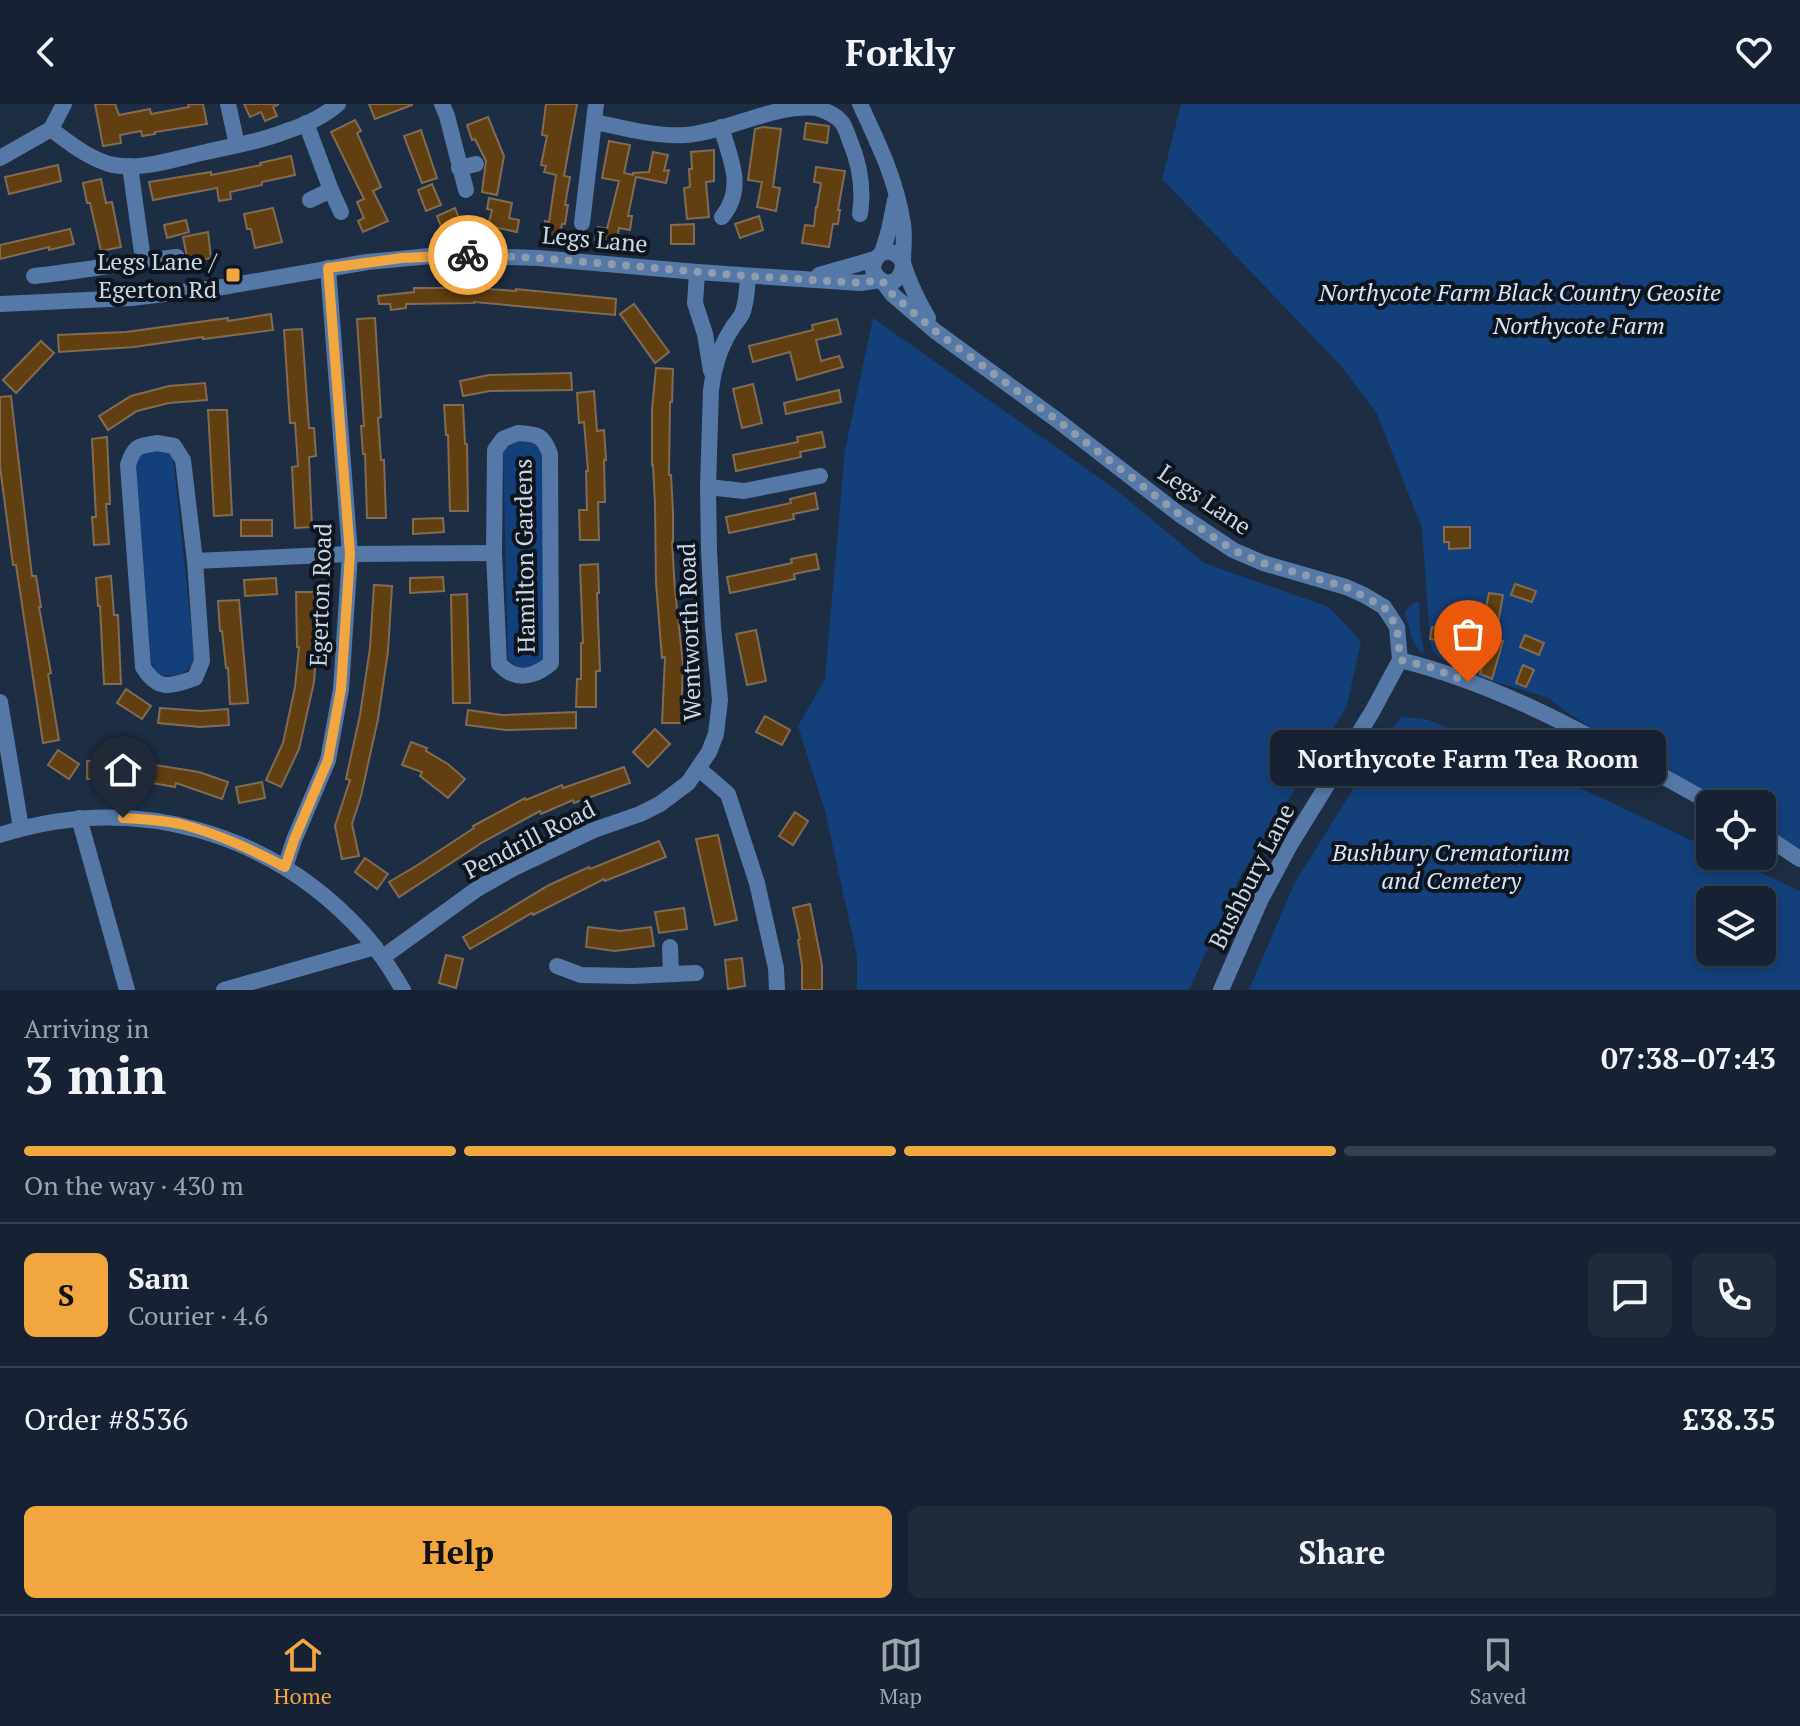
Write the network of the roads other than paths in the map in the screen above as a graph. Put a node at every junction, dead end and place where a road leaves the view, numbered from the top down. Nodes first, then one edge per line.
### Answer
1 (64, 104) edge
2 (228, 104) edge
3 (338, 104) edge
4 (442, 104) edge
5 (596, 104) edge
6 (860, 104) edge
7 (595, 122) junction
8 (306, 123) junction
9 (721, 127) junction
10 (51, 129) junction
11 (237, 145) junction
12 (0, 158) edge
13 (130, 166) junction
14 (331, 190) junction
15 (466, 190) dead end
16 (896, 196) junction
17 (310, 200) dead end
18 (341, 212) dead end
19 (860, 214) dead end
20 (722, 217) dead end
21 (582, 223) dead end
22 (878, 256) junction
23 (177, 257) dead end
24 (143, 260) junction
25 (903, 264) junction
26 (328, 268) junction
27 (697, 272) junction
28 (34, 276) dead end
29 (748, 276) junction
30 (806, 279) junction
31 (881, 281) junction
32 (0, 304) edge
33 (935, 331) junction
34 (712, 377) junction
35 (820, 476) dead end
36 (708, 487) junction
37 (494, 553) junction
38 (350, 554) junction
39 (195, 561) junction
40 (1400, 660) junction
41 (0, 702) edge
42 (699, 769) junction
43 (1696, 795) edge
44 (79, 818) junction
45 (21, 828) junction
46 (0, 835) edge
47 (1776, 843) edge
48 (1800, 859) edge
49 (285, 867) junction
50 (670, 947) dead end
51 (379, 952) junction
52 (557, 966) dead end
53 (696, 973) dead end
54 (671, 974) junction
55 (579, 982) edge
56 (127, 990) edge
57 (224, 990) edge
58 (403, 990) edge
59 (777, 990) edge
60 (1221, 990) edge

1 - 10 street
2 - 11 street
3 - 8 street
4 - 15 street
5 - 7 street
6 - 16 street
7 - 9 street
7 - 21 street
8 - 11 street
8 - 14 street
9 - 19 street
9 - 20 street
10 - 12 street
10 - 13 street
11 - 13 street
13 - 24 street
14 - 17 street
14 - 18 street
16 - 22 street
16 - 25 street
22 - 25 street
22 - 30 street, Legs Lane
22 - 31 street
23 - 24 street
24 - 28 street
25 - 31 street
25 - 33 street, Legs Lane
26 - 27 street, Legs Lane
26 - 32 street, Legs Lane
26 - 38 street, Egerton Road
27 - 29 street, Legs Lane
27 - 34 street, Wentworth Road
29 - 30 street, Legs Lane
29 - 34 street, Wentworth Road
30 - 31 street, Legs Lane
31 - 33 street, Legs Lane
33 - 40 street, Legs Lane
34 - 36 street, Wentworth Road
35 - 36 street
36 - 42 street, Wentworth Road
37 - 37 street, Hamilton Gardens
37 - 38 street, Hamilton Gardens
38 - 39 street, Hamilton Gardens
38 - 49 street, Egerton Road
39 - 39 street
40 - 43 street
40 - 60 street, Bushbury Lane
41 - 45 street
42 - 51 street, Pendrill Road
42 - 59 street
44 - 45 street
44 - 49 street
44 - 56 street
45 - 46 street
47 - 48 street
49 - 51 street
50 - 54 street
51 - 57 street, Pendrill Road
51 - 58 street
52 - 55 street
53 - 54 street
54 - 55 street

